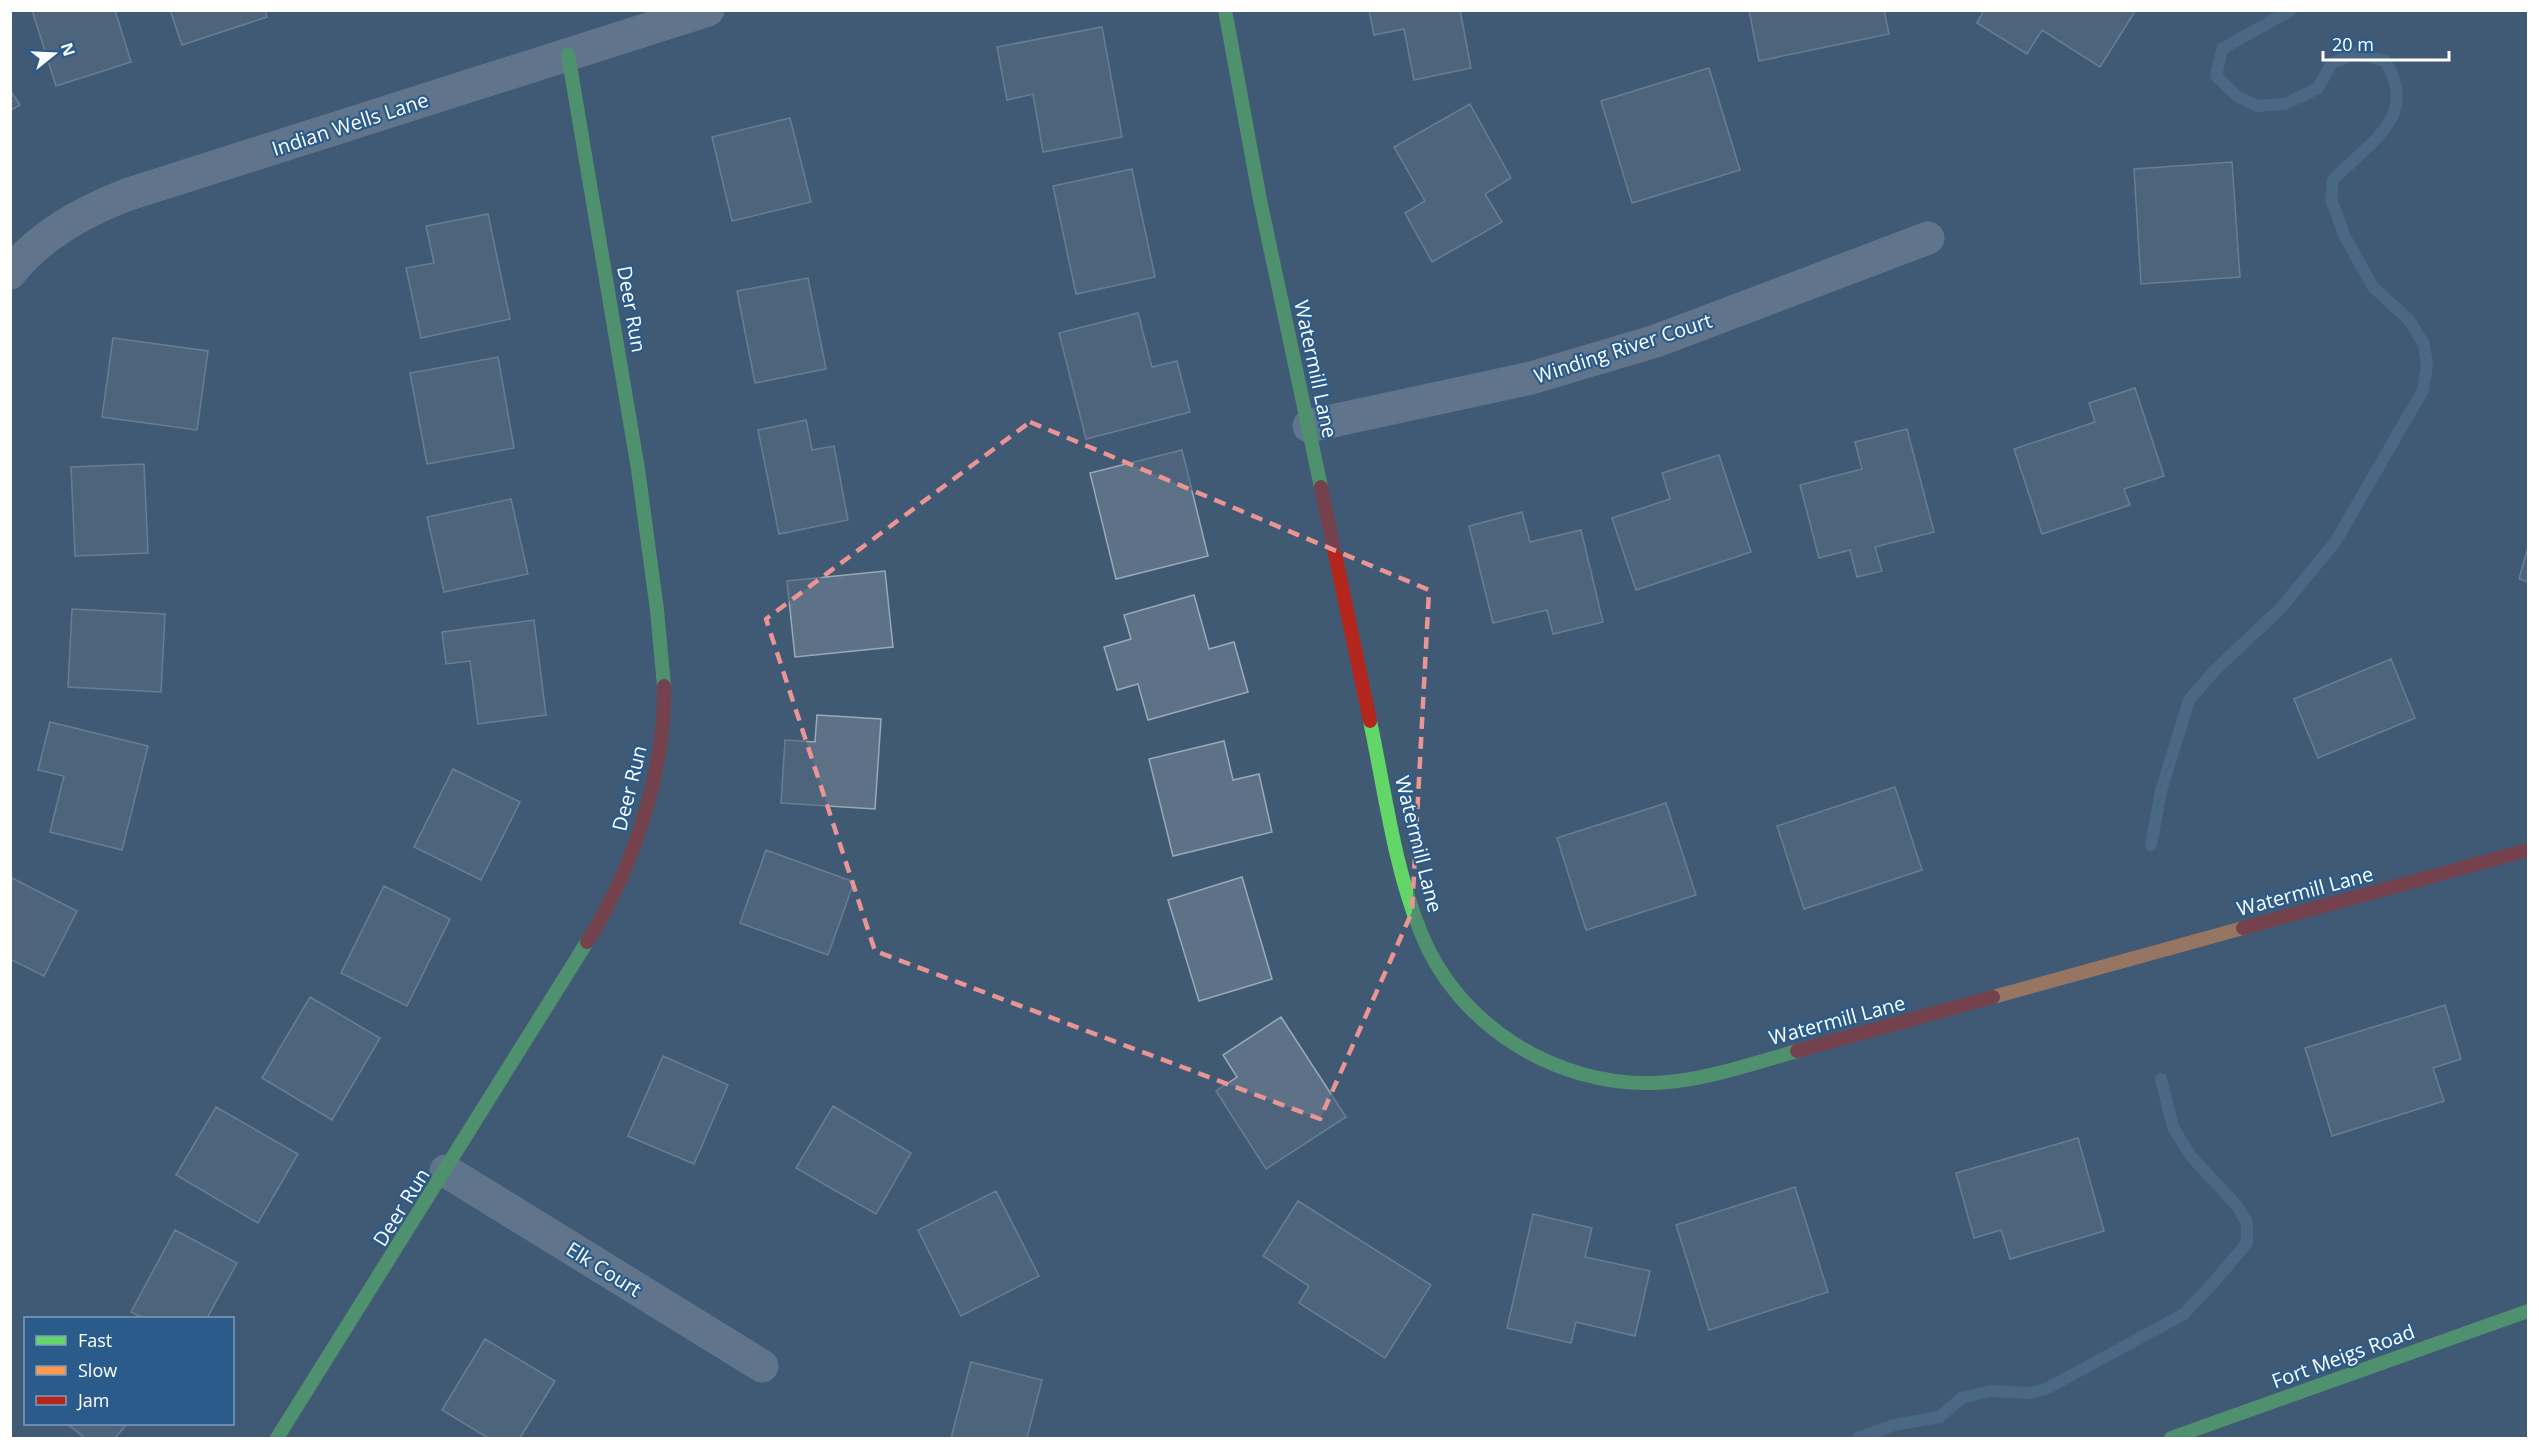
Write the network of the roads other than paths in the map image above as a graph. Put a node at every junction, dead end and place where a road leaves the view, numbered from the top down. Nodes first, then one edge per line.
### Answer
1 (708, 10) edge
2 (1225, 10) edge
3 (568, 54) junction
4 (1928, 238) dead end
5 (10, 273) edge
6 (1309, 426) junction
7 (2529, 850) edge
8 (446, 1171) junction
9 (2529, 1311) edge
10 (762, 1366) dead end
11 (278, 1438) edge
12 (2171, 1438) edge

1 - 3 street, Indian Wells Lane
2 - 6 street, Watermill Lane
3 - 5 street, Indian Wells Lane
3 - 8 street, Deer Run
4 - 6 street, Winding River Court
6 - 7 street, Watermill Lane
8 - 10 street, Elk Court
8 - 11 street, Deer Run
9 - 12 street, Fort Meigs Road

